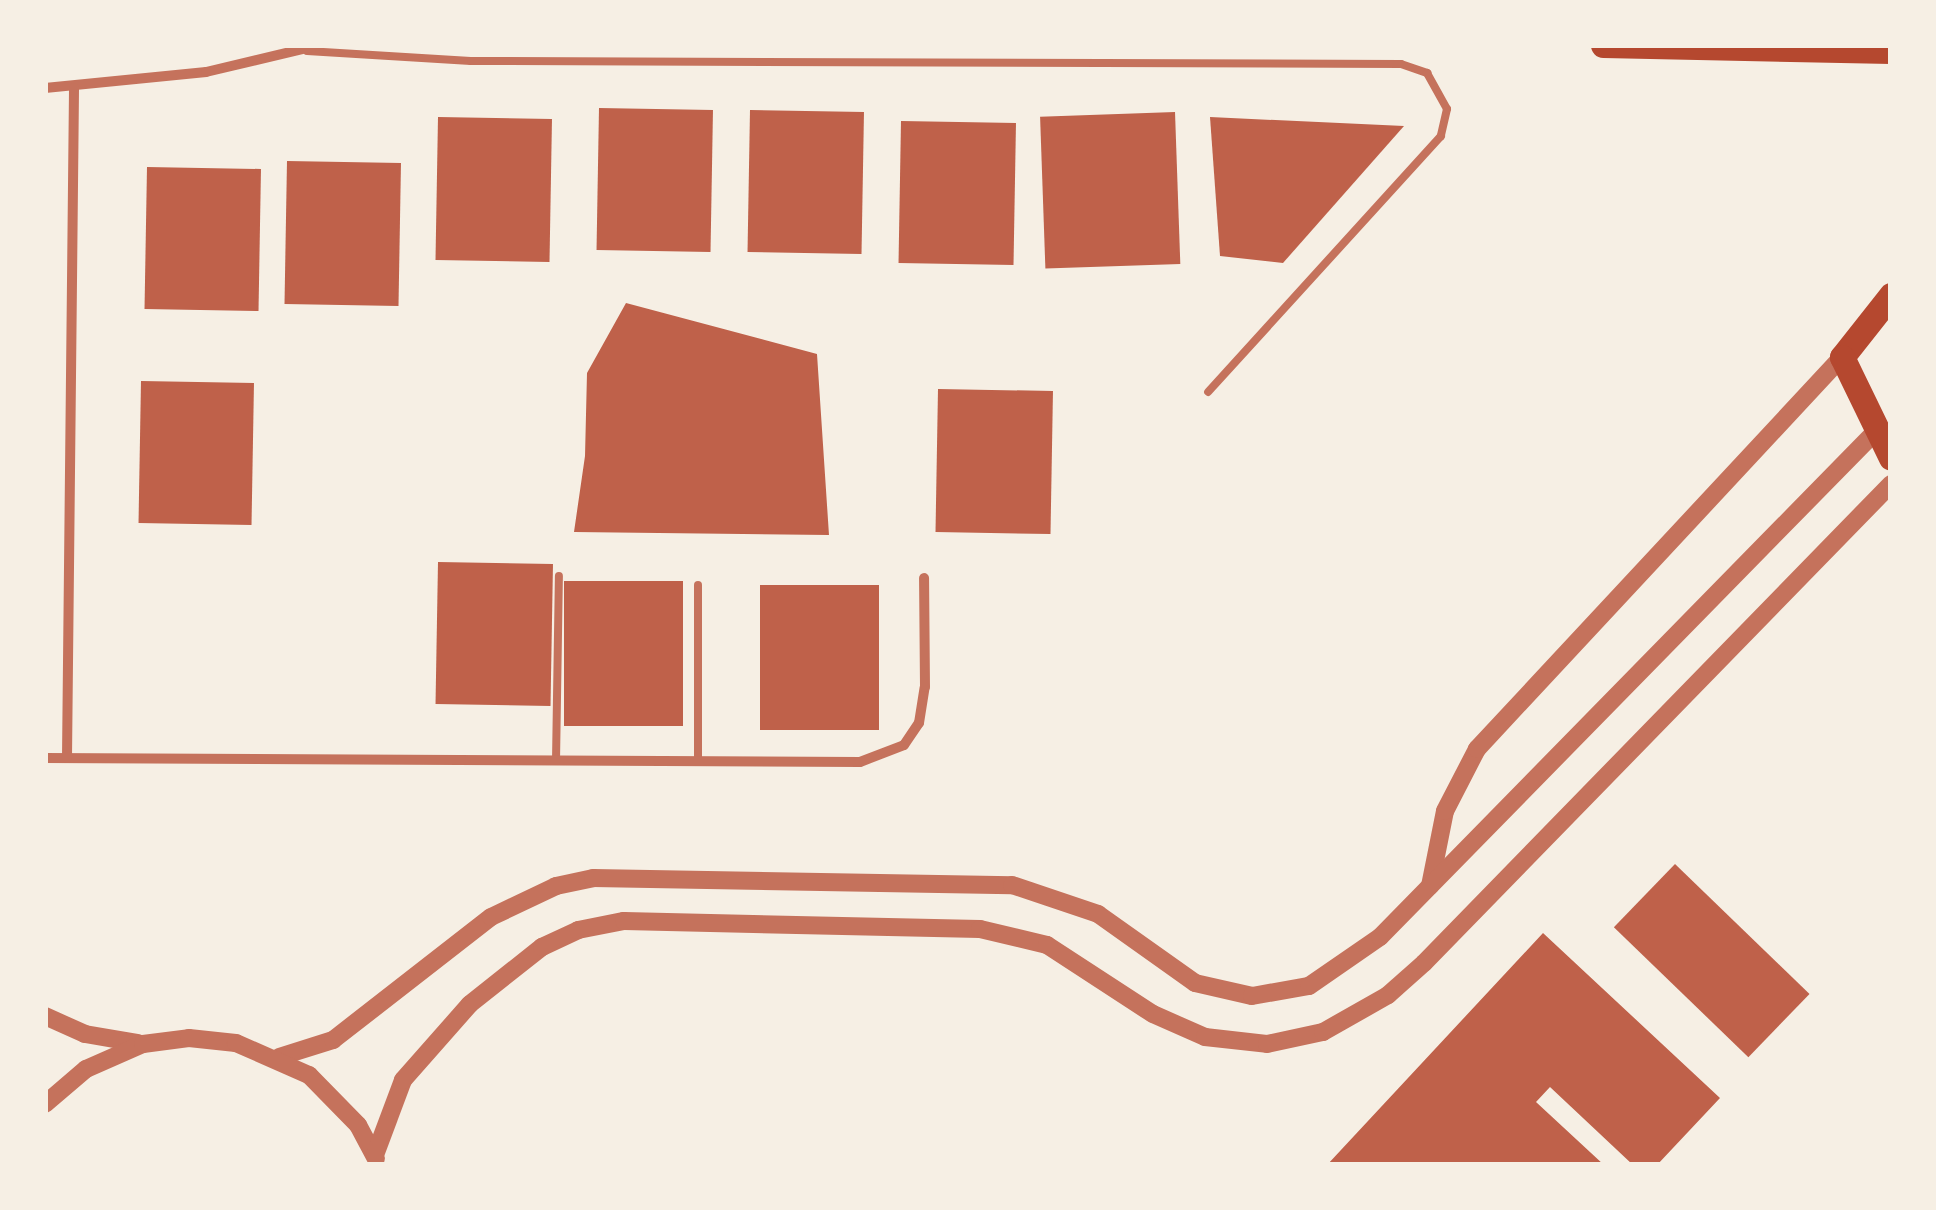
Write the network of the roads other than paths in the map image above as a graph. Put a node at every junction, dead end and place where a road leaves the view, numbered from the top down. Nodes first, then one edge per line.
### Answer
1 (319, 45) edge
2 (1603, 45) edge
3 (297, 50) junction
4 (1891, 51) edge
5 (1864, 52) junction
6 (1891, 65) edge
7 (45, 88) edge
8 (74, 88) junction
9 (1891, 295) edge
10 (1891, 319) edge
11 (1845, 354) junction
12 (1208, 392) dead end
13 (1879, 428) junction
14 (1891, 458) edge
15 (1891, 484) edge
16 (559, 576) dead end
17 (924, 578) dead end
18 (698, 584) dead end
19 (45, 758) edge
20 (66, 758) junction
21 (556, 761) junction
22 (698, 761) junction
23 (1430, 887) junction
24 (45, 1016) edge
25 (143, 1044) junction
26 (280, 1058) junction
27 (45, 1104) edge
28 (376, 1160) edge

1 - 3 street
2 - 5 main road
3 - 8 street
3 - 12 lane
4 - 5 main road
5 - 6 main road
7 - 8 street
8 - 20 street
9 - 11 main road
10 - 11 main road
11 - 13 main road
11 - 23 street
13 - 14 main road
13 - 23 street
15 - 28 street
16 - 21 lane
17 - 22 street
18 - 22 lane
19 - 20 street
20 - 21 street
21 - 22 street
23 - 26 street
24 - 25 street
25 - 26 street
25 - 27 street
26 - 28 street

